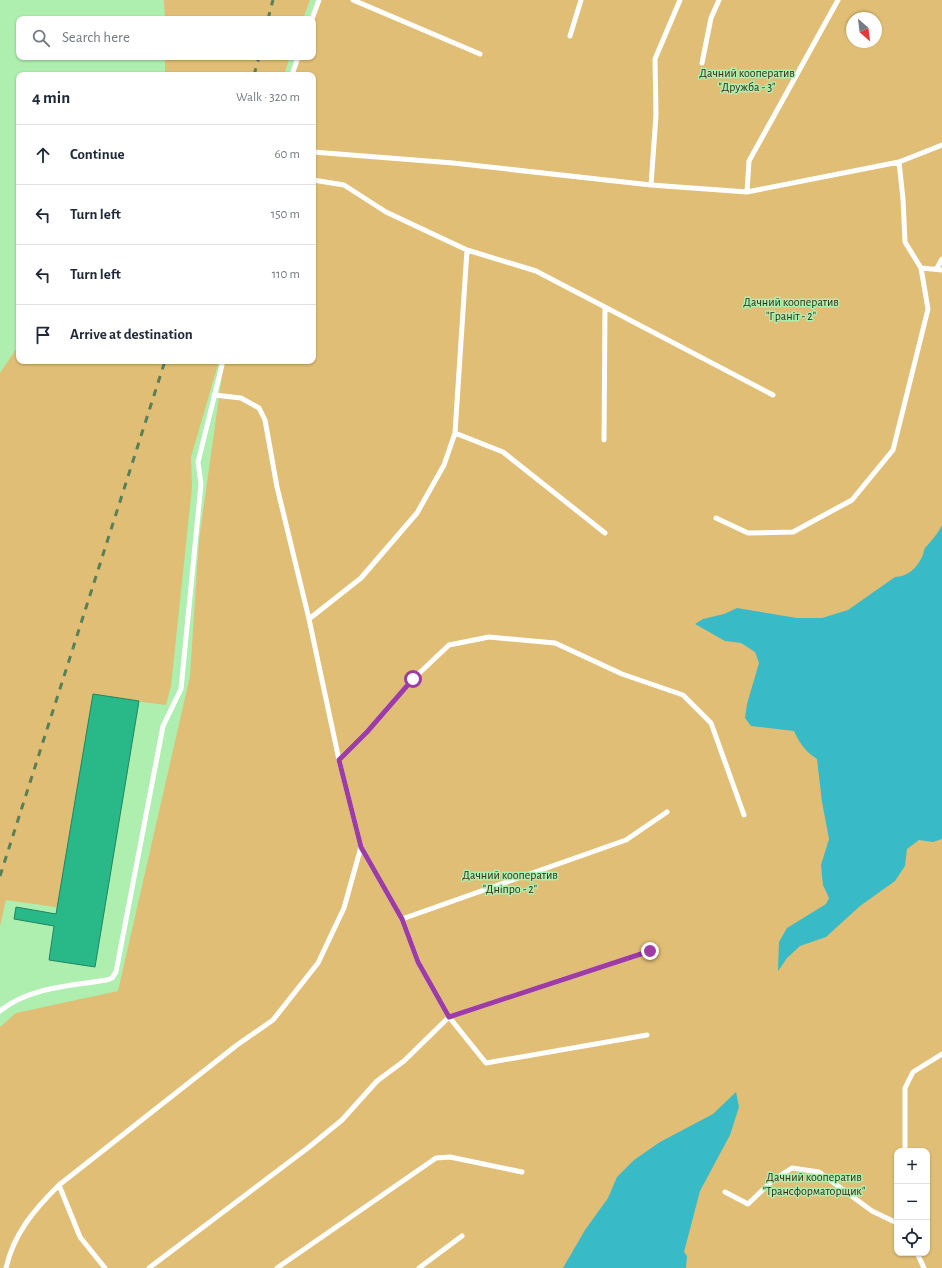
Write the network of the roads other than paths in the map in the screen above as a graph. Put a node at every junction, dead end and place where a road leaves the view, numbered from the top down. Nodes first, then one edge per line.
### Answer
1 (319, 0) edge
2 (353, 0) edge
3 (581, 0) edge
4 (680, 0) edge
5 (720, 0) edge
6 (838, 0) edge
7 (313, 16) edge
8 (570, 36) dead end
9 (480, 54) dead end
10 (297, 60) edge
11 (702, 63) dead end
12 (293, 72) edge
13 (942, 145) edge
14 (316, 152) edge
15 (899, 162) junction
16 (316, 180) edge
17 (651, 185) junction
18 (747, 192) junction
19 (467, 250) junction
20 (942, 259) edge
21 (921, 268) junction
22 (940, 269) edge
23 (605, 308) junction
24 (222, 364) edge
25 (214, 395) junction
26 (773, 395) dead end
27 (455, 433) junction
28 (604, 440) dead end
29 (716, 518) dead end
30 (605, 533) dead end
31 (309, 619) junction
32 (339, 760) junction
33 (667, 812) dead end
34 (744, 815) dead end
35 (361, 847) junction
36 (402, 919) junction
37 (650, 951) dead end
38 (0, 1011) edge
39 (449, 1017) junction
40 (647, 1034) dead end
41 (942, 1054) edge
42 (905, 1148) edge
43 (522, 1172) dead end
44 (59, 1185) junction
45 (725, 1192) dead end
46 (894, 1222) edge
47 (462, 1236) dead end
48 (918, 1256) edge
49 (6, 1268) edge
50 (105, 1268) edge
51 (149, 1268) edge
52 (277, 1268) edge
53 (420, 1268) edge
54 (924, 1268) edge

1 - 7 lane
2 - 9 lane
3 - 8 lane
4 - 17 lane
5 - 11 lane
6 - 18 lane
10 - 12 lane
13 - 15 lane
14 - 17 lane
15 - 18 lane
15 - 21 lane
16 - 19 lane
17 - 18 lane
19 - 23 lane
19 - 27 lane
20 - 22 lane
21 - 22 lane
21 - 29 lane
23 - 26 lane
23 - 28 lane
24 - 25 lane
25 - 31 lane
25 - 38 lane
27 - 30 lane
27 - 31 lane
31 - 32 lane
32 - 34 lane
32 - 35 lane
33 - 36 lane
35 - 36 lane
35 - 44 lane
36 - 39 lane
37 - 39 lane
39 - 40 lane
39 - 51 lane
41 - 42 lane
43 - 52 lane
44 - 49 lane
44 - 50 lane
45 - 46 lane
47 - 53 lane
48 - 54 lane

